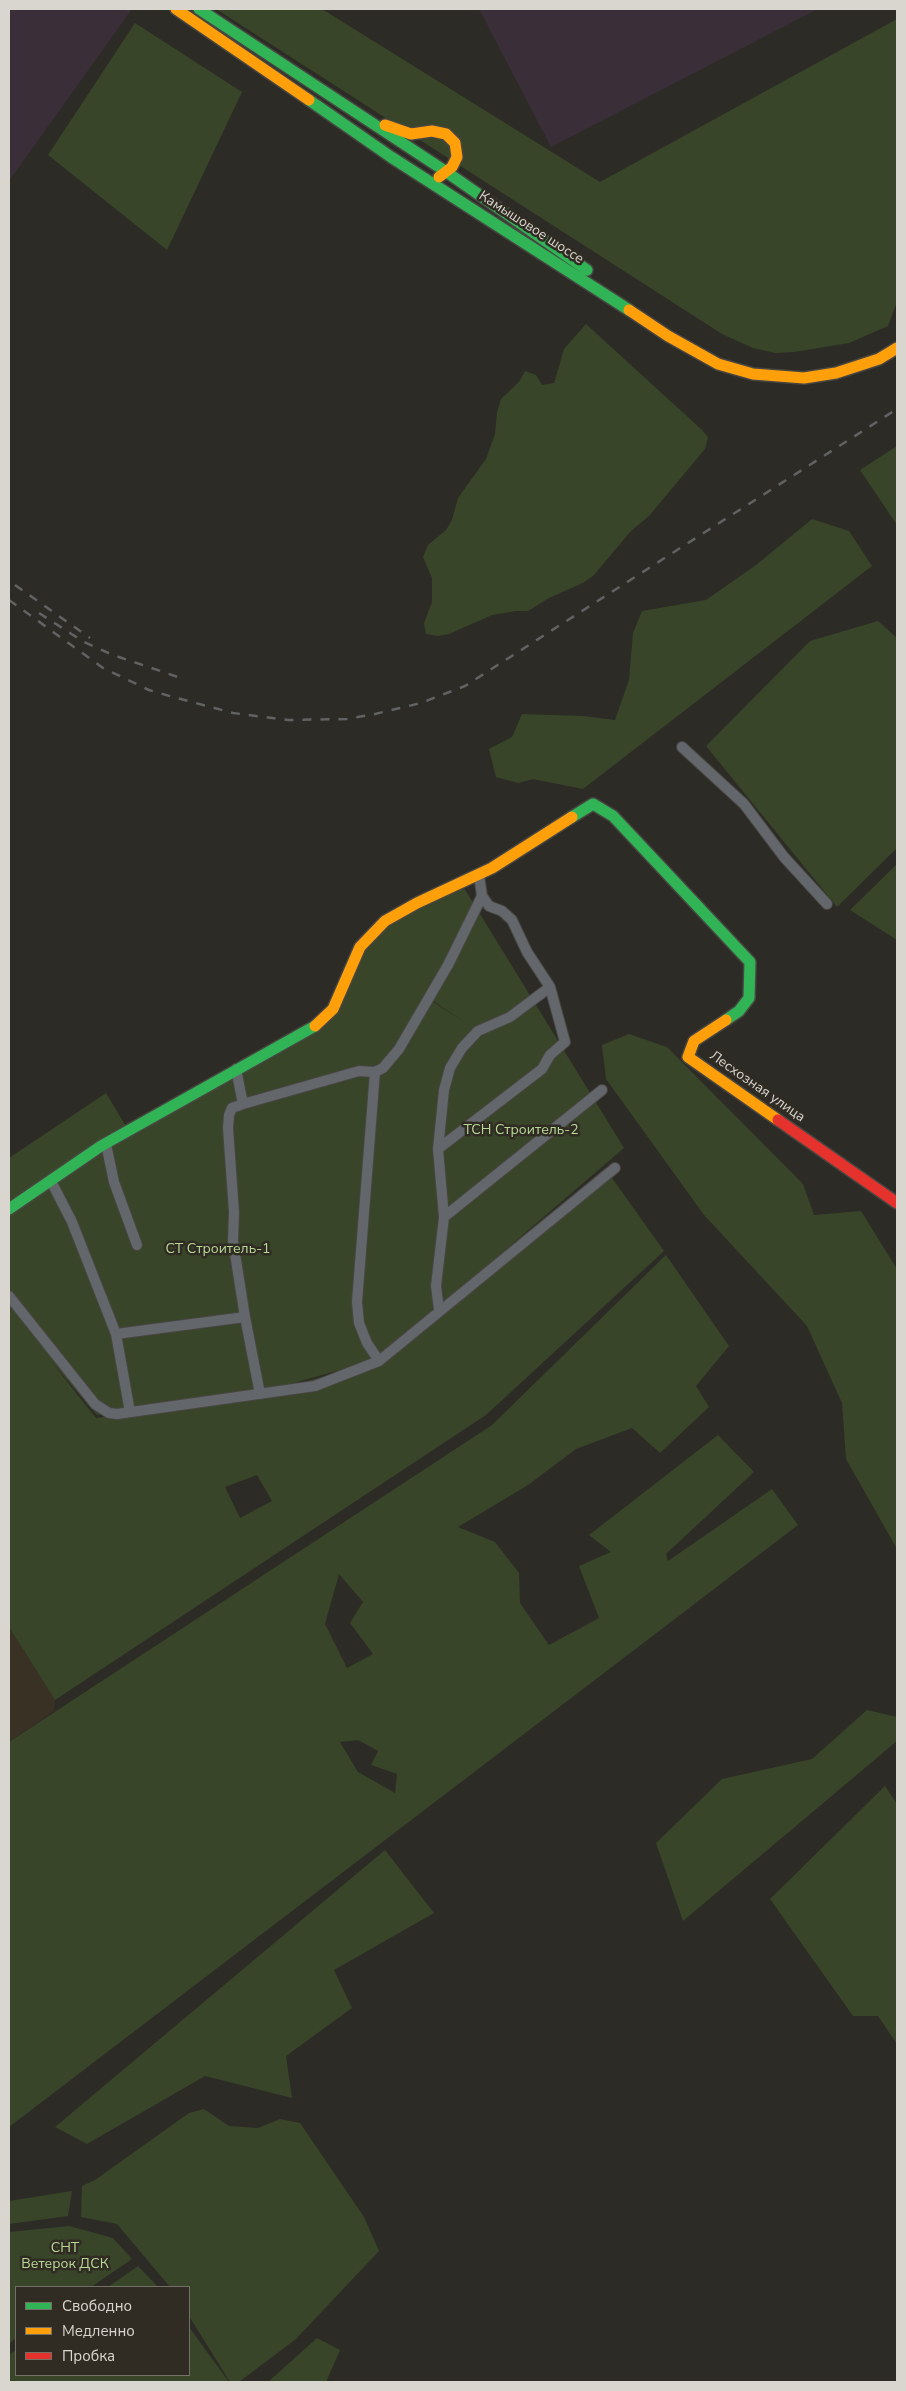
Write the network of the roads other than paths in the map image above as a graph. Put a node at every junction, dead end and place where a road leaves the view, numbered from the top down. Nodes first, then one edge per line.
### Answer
1 (176, 9) edge
2 (199, 9) edge
3 (351, 111) junction
4 (391, 157) junction
5 (448, 173) junction
6 (897, 337) edge
7 (897, 348) edge
8 (682, 747) dead end
9 (479, 874) junction
10 (482, 896) junction
11 (827, 904) dead end
12 (550, 987) junction
13 (236, 1069) junction
14 (375, 1072) junction
15 (602, 1090) dead end
16 (243, 1104) junction
17 (106, 1144) junction
18 (438, 1149) junction
19 (615, 1168) dead end
20 (51, 1181) junction
21 (897, 1204) edge
22 (9, 1210) edge
23 (444, 1217) junction
24 (137, 1245) dead end
25 (9, 1296) edge
26 (439, 1310) junction
27 (244, 1317) junction
28 (116, 1334) junction
29 (379, 1361) junction
30 (260, 1394) junction
31 (130, 1412) junction

1 - 4 main road, Камышовое шоссе
2 - 3 main road, Камышовое шоссе
3 - 5 main road, Камышовое шоссе
3 - 5 main road
4 - 5 main road
4 - 7 main road, Камышовое шоссе
5 - 6 main road, Камышовое шоссе
8 - 11 street
9 - 10 street
9 - 13 main road
9 - 21 main road, Лесхозная улица
10 - 12 street
10 - 14 street
12 - 18 street
12 - 18 street
13 - 16 street
13 - 17 main road
14 - 16 street
14 - 29 street
15 - 23 street
16 - 27 street
17 - 20 main road
17 - 24 street
18 - 23 street
19 - 26 street
20 - 22 main road
20 - 28 street
23 - 26 street
25 - 31 street
26 - 29 street
27 - 28 street
27 - 30 street
28 - 31 street
29 - 30 street
30 - 31 street

